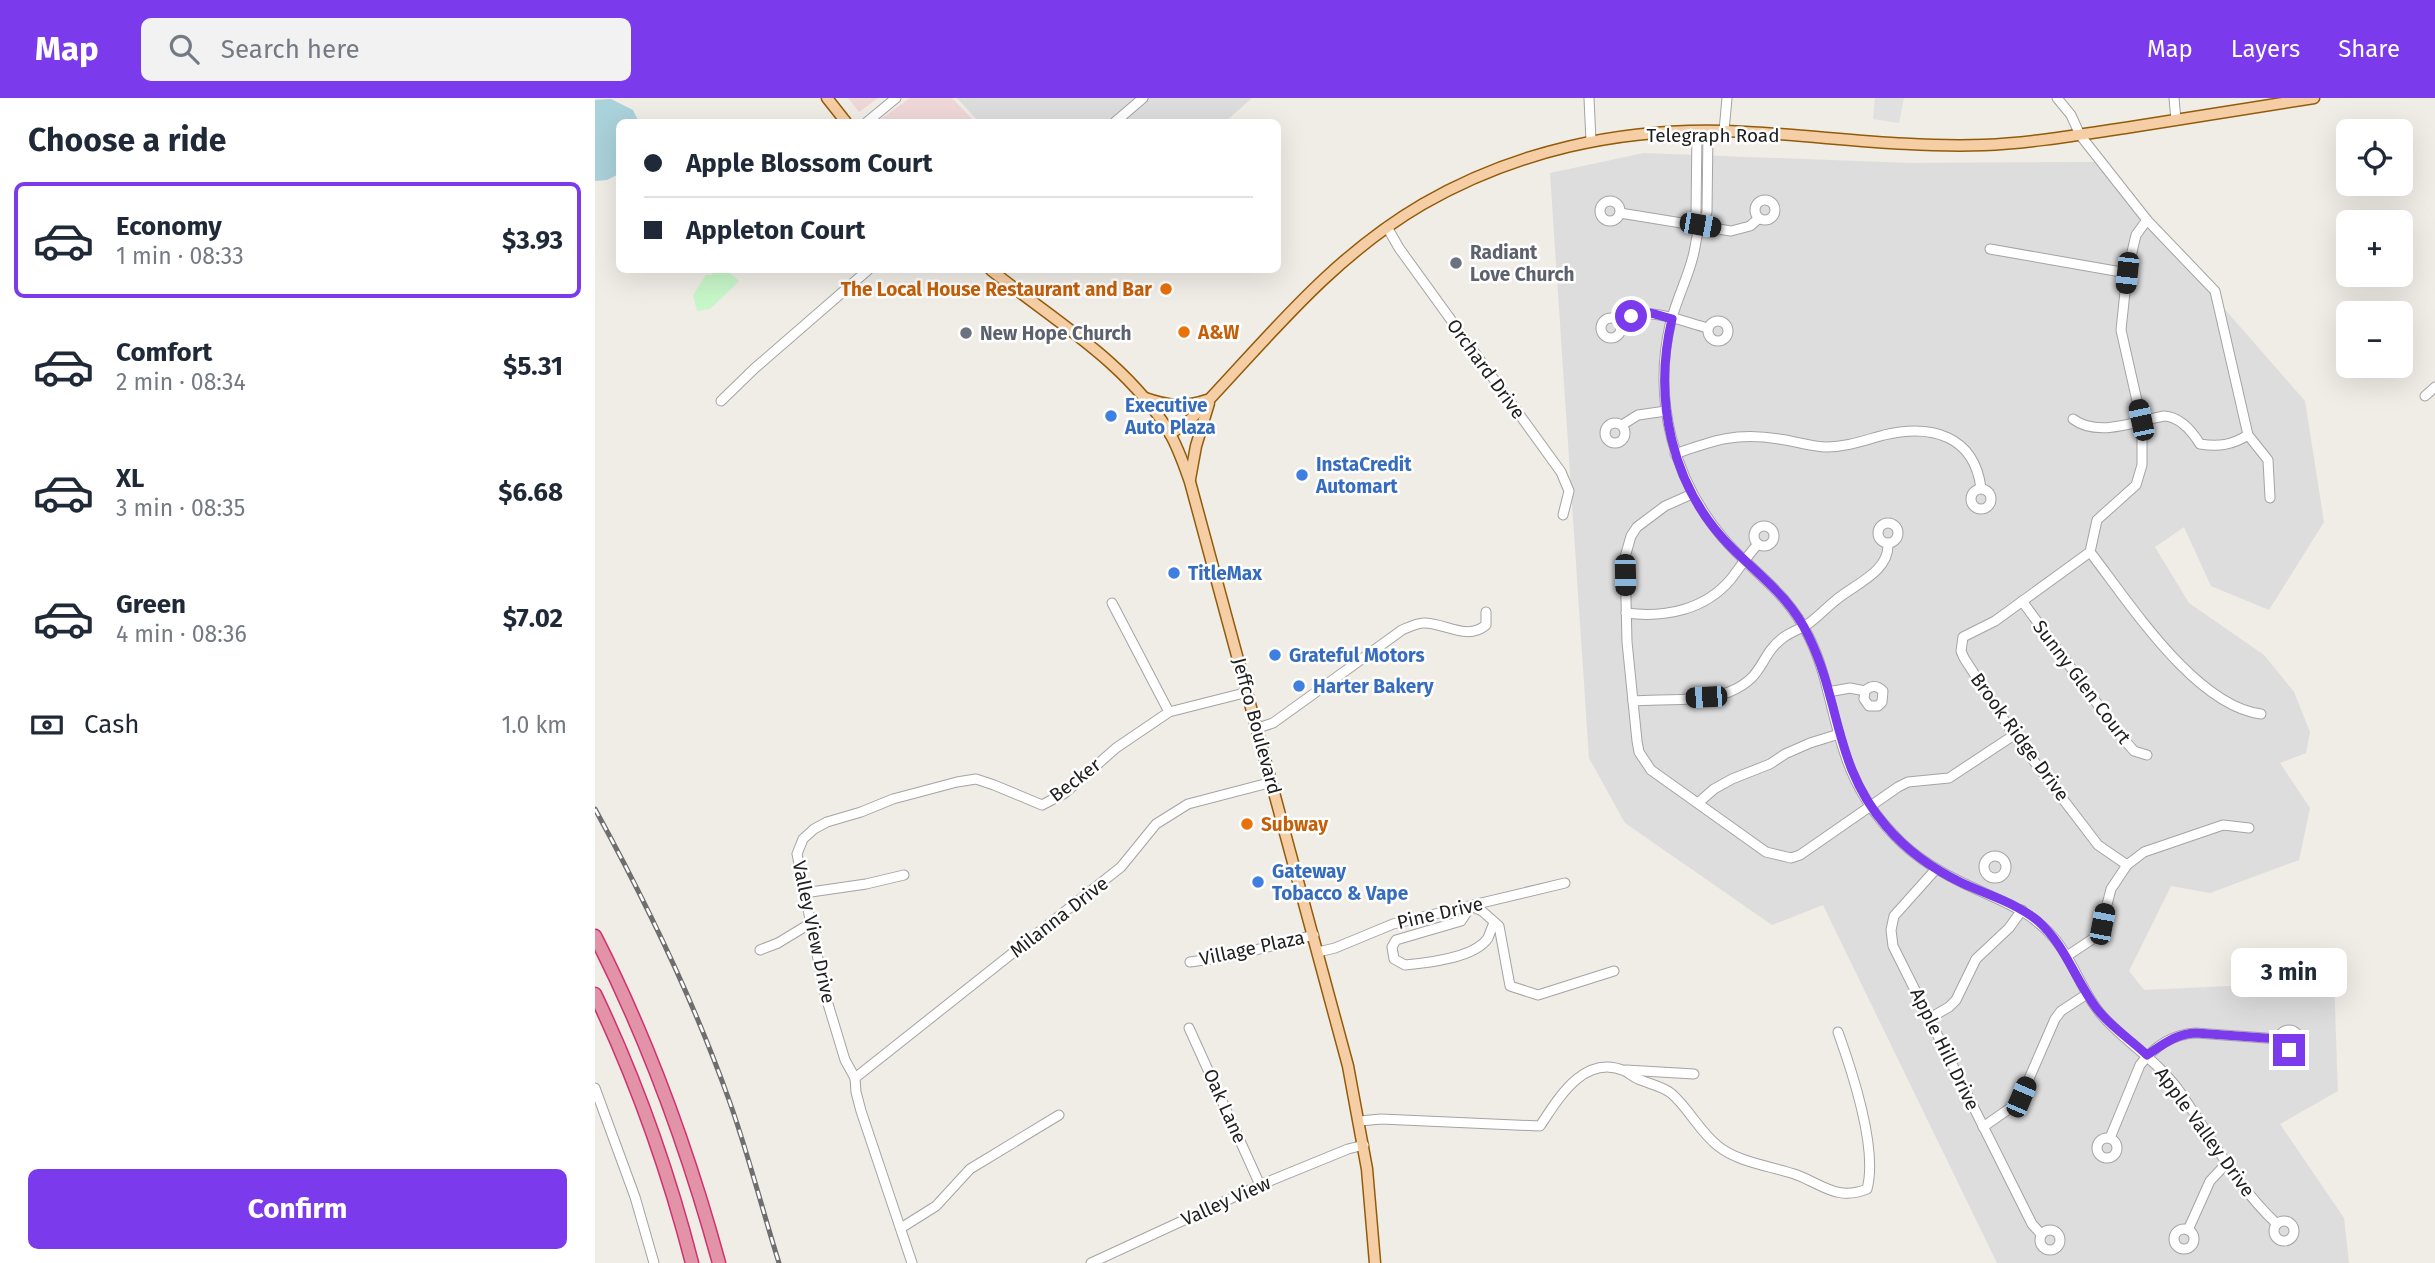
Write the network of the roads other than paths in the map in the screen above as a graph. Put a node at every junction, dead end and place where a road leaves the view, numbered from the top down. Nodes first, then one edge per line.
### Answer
1 (827, 98) edge
2 (896, 98) edge
3 (1143, 98) edge
4 (1589, 98) edge
5 (1727, 98) edge
6 (2057, 98) edge
7 (2174, 98) edge
8 (2314, 98) edge
9 (844, 119) edge
10 (871, 119) edge
11 (1118, 119) edge
12 (2176, 120) junction
13 (1702, 131) junction
14 (1724, 131) junction
15 (2080, 135) junction
16 (1591, 141) junction
17 (1620, 213) dead end
18 (1758, 219) dead end
19 (2147, 220) junction
20 (1700, 224) junction
21 (1387, 227) junction
22 (1990, 249) dead end
23 (865, 273) edge
24 (995, 273) edge
25 (2127, 273) junction
26 (1672, 319) junction
27 (1620, 322) dead end
28 (1708, 328) dead end
29 (2435, 387) edge
30 (2425, 396) dead end
31 (1145, 398) junction
32 (1210, 399) junction
33 (720, 401) dead end
34 (1666, 411) junction
35 (2073, 419) dead end
36 (2141, 421) junction
37 (1622, 425) dead end
38 (1170, 434) junction
39 (2248, 435) junction
40 (1675, 453) junction
41 (1190, 482) junction
42 (1981, 488) dead end
43 (1692, 494) junction
44 (2270, 498) dead end
45 (1563, 515) dead end
46 (1758, 544) dead end
47 (1888, 544) dead end
48 (2090, 552) junction
49 (1744, 559) junction
50 (2022, 601) junction
51 (1112, 603) dead end
52 (1486, 612) dead end
53 (1626, 613) junction
54 (1804, 626) junction
55 (1865, 691) dead end
56 (1248, 692) junction
57 (1828, 692) junction
58 (1633, 701) junction
59 (1169, 712) junction
60 (2261, 714) dead end
61 (1258, 728) junction
62 (1839, 734) junction
63 (2014, 735) junction
64 (2147, 755) dead end
65 (1272, 782) junction
66 (893, 799) joint
67 (1697, 803) junction
68 (1871, 806) junction
69 (2249, 828) dead end
70 (2127, 865) junction
71 (1936, 869) junction
72 (904, 875) dead end
73 (1990, 877) dead end
74 (1565, 883) dead end
75 (804, 892) junction
76 (1984, 892) junction
77 (1471, 905) junction
78 (2022, 910) junction
79 (811, 923) junction
80 (1495, 923) junction
81 (1314, 935) junction
82 (595, 936) edge
83 (760, 950) dead end
84 (1318, 952) junction
85 (2067, 956) junction
86 (1190, 962) dead end
87 (1614, 971) dead end
88 (595, 994) edge
89 (2087, 994) junction
90 (1930, 1018) junction
91 (1189, 1028) dead end
92 (1838, 1032) dead end
93 (2279, 1039) dead end
94 (2147, 1055) junction
95 (1624, 1070) junction
96 (1694, 1074) dead end
97 (855, 1078) junction
98 (595, 1088) edge
99 (1059, 1115) dead end
100 (1360, 1121) junction
101 (1983, 1127) junction
102 (2110, 1139) dead end
103 (1364, 1146) junction
104 (2226, 1164) junction
105 (1260, 1185) junction
106 (2277, 1224) dead end
107 (901, 1228) junction
108 (2189, 1230) dead end
109 (2041, 1234) dead end
110 (654, 1263) edge
111 (692, 1263) edge
112 (719, 1263) edge
113 (912, 1263) edge
114 (1091, 1263) edge
115 (1375, 1263) edge

1 - 9 main road
2 - 10 street
3 - 11 street
4 - 16 street
5 - 14 street
6 - 15 street
7 - 12 street
8 - 12 main road, Telegraph Road
12 - 15 main road, Telegraph Road
13 - 14 main road, Telegraph Road
13 - 16 main road, Telegraph Road
13 - 20 street, Apple Valley Drive
14 - 15 main road, Telegraph Road
15 - 19 street
16 - 21 main road, Telegraph Road
17 - 20 street
18 - 20 street
19 - 25 street
19 - 39 street
20 - 26 street, Apple Valley Drive
21 - 32 main road, Telegraph Road
21 - 45 street, Orchard Drive
22 - 25 street
23 - 33 street
24 - 31 main road, Jeffco Boulevard
25 - 36 street
26 - 27 street
26 - 28 street
26 - 34 street, Apple Valley Drive
29 - 30 street
31 - 32 main road
31 - 38 main road, Jeffco Boulevard
32 - 38 main road, Telegraph Road
32 - 41 main road
34 - 37 street
34 - 40 street, Apple Valley Drive
35 - 36 street
36 - 39 street
36 - 48 street
38 - 41 main road, Jeffco Boulevard
39 - 44 street
40 - 42 street
40 - 43 street, Apple Valley Drive
41 - 56 main road, Jeffco Boulevard
43 - 49 street, Apple Valley Drive
43 - 53 street
46 - 49 street
47 - 54 street
48 - 50 street, Brook Ridge Drive
48 - 60 street
49 - 53 street
49 - 54 street, Apple Valley Drive
50 - 63 street, Brook Ridge Drive
50 - 64 street, Sunny Glen Court
51 - 59 street
52 - 61 street
53 - 58 street
54 - 57 street, Apple Valley Drive
54 - 58 street
55 - 57 street
56 - 59 street, Becker
56 - 61 main road, Jeffco Boulevard
57 - 62 street, Apple Valley Drive
58 - 67 street
59 - 66 street, Becker
61 - 65 main road, Jeffco Boulevard
62 - 67 street
62 - 68 street, Apple Valley Drive
63 - 68 street
63 - 70 street, Brook Ridge Drive
65 - 81 main road, Jeffco Boulevard
65 - 97 street, Milanna Drive
66 - 75 street, Valley View Drive
67 - 68 street
68 - 71 street, Apple Valley Drive
69 - 70 street
70 - 85 street
71 - 76 street, Apple Valley Drive
71 - 90 street, Apple Hill Drive
72 - 75 street
73 - 76 street
74 - 77 street, Pine Drive
75 - 79 street, Valley View Drive
76 - 78 street, Apple Valley Drive
77 - 80 street
77 - 80 street
77 - 84 street, Pine Drive
78 - 85 street, Apple Valley Drive
78 - 90 street
79 - 83 street
79 - 97 street, Valley View Drive
80 - 87 street
81 - 84 main road, Jeffco Boulevard
81 - 86 street, Village Plaza
82 - 112 highway
84 - 100 main road, Jeffco Boulevard
85 - 89 street, Apple Valley Drive
88 - 111 highway
89 - 94 street, Apple Valley Drive
89 - 101 street
90 - 101 street, Apple Hill Drive
91 - 105 street, Oak Lane
92 - 95 street
93 - 94 street
94 - 102 street
94 - 104 street, Apple Valley Drive
95 - 96 street
95 - 100 street
97 - 107 street, Valley View Drive
98 - 110 street
99 - 107 street
100 - 103 main road, Jeffco Boulevard
101 - 109 street, Apple Hill Drive
103 - 105 street, Valley View
103 - 115 main road, Jeffco Boulevard
104 - 106 street, Apple Valley Drive
104 - 108 street
105 - 114 street, Valley View
107 - 113 street

